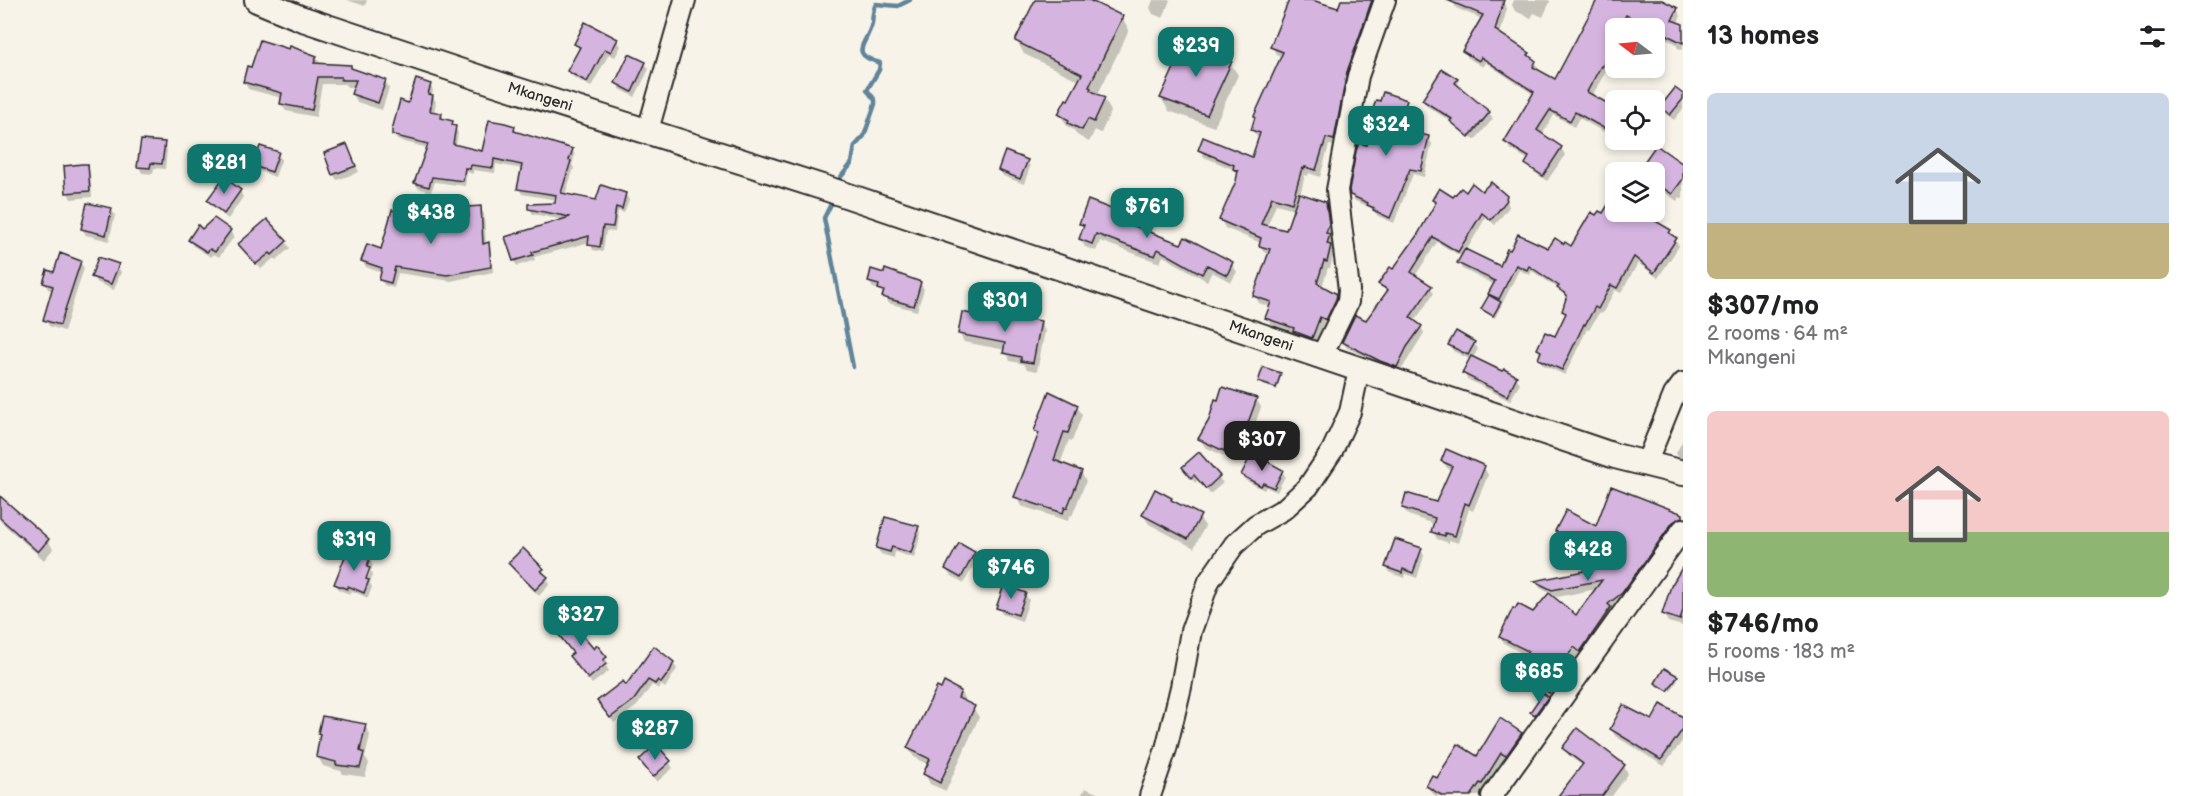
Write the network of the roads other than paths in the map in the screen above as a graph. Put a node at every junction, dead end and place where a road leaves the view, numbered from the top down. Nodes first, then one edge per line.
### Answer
1 (258, 0) edge
2 (685, 0) edge
3 (1384, 0) edge
4 (299, 9) edge
5 (648, 130) junction
6 (1321, 357) junction
7 (1359, 370) junction
8 (1683, 383) edge
9 (1646, 464) junction
10 (1683, 473) edge
11 (1683, 529) edge
12 (1149, 796) edge
13 (1492, 796) edge

1 - 4 street, Mkangeni
2 - 5 street
3 - 6 street
4 - 5 street, Mkangeni
5 - 6 street, Mkangeni
6 - 7 street, Mkangeni
7 - 9 street, Mkangeni
7 - 12 street
8 - 9 street
9 - 10 street, Mkangeni
11 - 13 street

